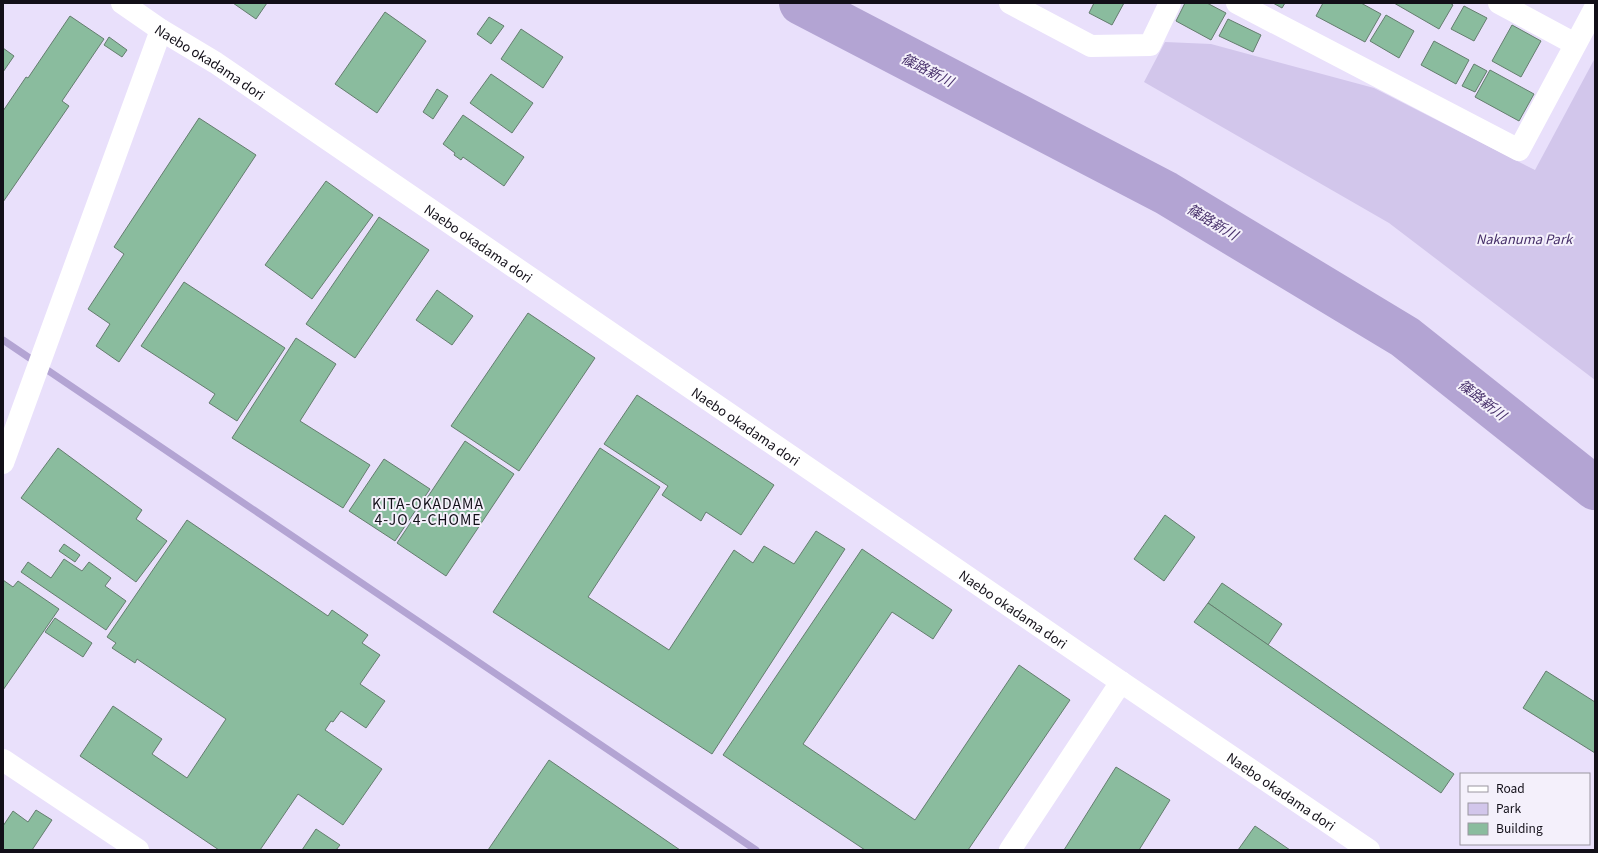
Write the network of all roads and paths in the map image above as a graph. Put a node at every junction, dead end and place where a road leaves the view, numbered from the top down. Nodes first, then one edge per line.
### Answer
1 (122, 3) edge
2 (1010, 3) edge
3 (1170, 3) edge
4 (1237, 3) edge
5 (1499, 3) edge
6 (1595, 8) edge
7 (162, 30) junction
8 (1575, 44) junction
9 (3, 463) edge
10 (1121, 682) junction
11 (3, 760) edge
12 (138, 850) edge
13 (1010, 850) edge
14 (1369, 850) edge

1 - 7 street, Naebo okadama dori
2 - 3 street
4 - 8 street
5 - 8 street
6 - 8 street
7 - 9 street
7 - 10 street, Naebo okadama dori
10 - 13 street
10 - 14 street, Naebo okadama dori
11 - 12 street

